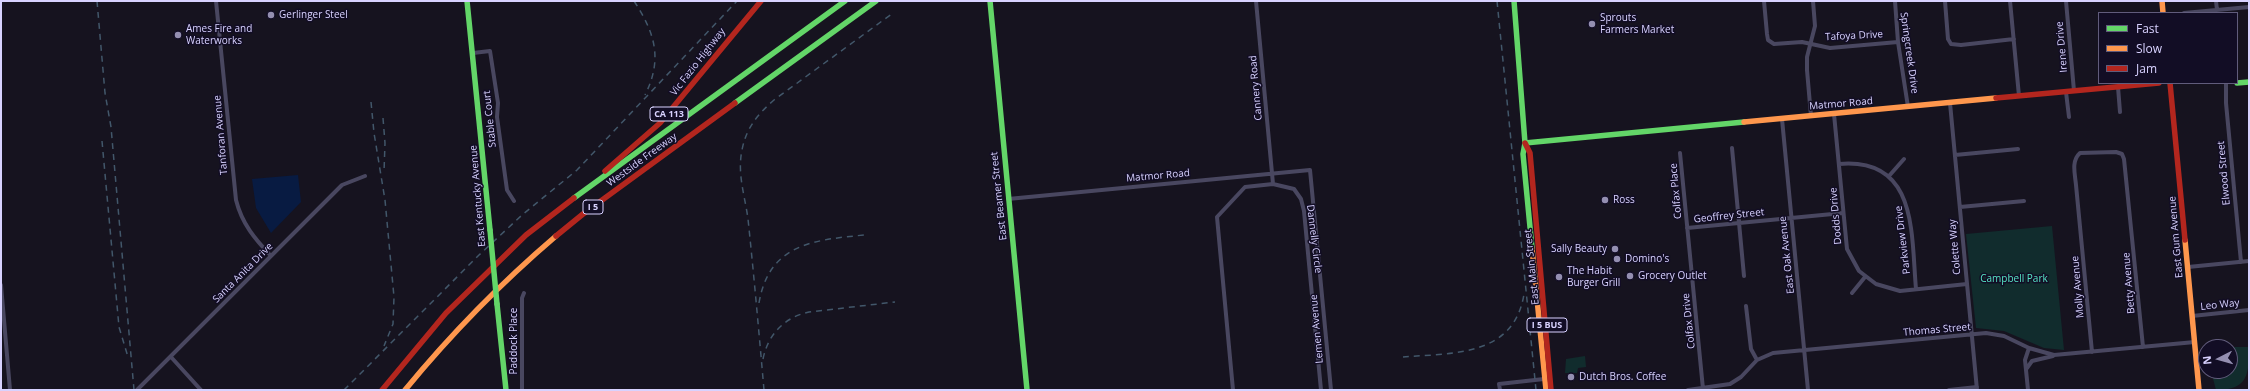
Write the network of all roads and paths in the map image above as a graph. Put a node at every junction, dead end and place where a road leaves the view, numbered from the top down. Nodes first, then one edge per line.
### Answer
1 (216, 1) edge
2 (467, 1) edge
3 (761, 1) edge
4 (845, 1) edge
5 (876, 1) edge
6 (881, 1) edge
7 (990, 1) edge
8 (1256, 1) edge
9 (1514, 1) edge
10 (1764, 1) edge
11 (1813, 1) edge
12 (1894, 1) edge
13 (1945, 1) edge
14 (2010, 1) edge
15 (2066, 1) edge
16 (2162, 1) edge
17 (2216, 1) edge
18 (2249, 7) edge
19 (2217, 10) junction
20 (861, 12) junction
21 (2163, 12) edge
22 (2195, 12) edge
23 (2014, 38) junction
24 (1898, 42) junction
25 (1810, 44) junction
26 (473, 53) junction
27 (2249, 82) edge
28 (2238, 83) edge
29 (2149, 84) edge
30 (2170, 84) edge
31 (2226, 84) edge
32 (2118, 87) junction
33 (2074, 91) junction
34 (2066, 92) junction
35 (2020, 96) junction
36 (1950, 103) junction
37 (1908, 107) junction
38 (2120, 112) dead end
39 (1834, 114) junction
40 (1811, 116) junction
41 (2069, 117) dead end
42 (1782, 119) junction
43 (1525, 143) junction
44 (1732, 148) dead end
45 (2018, 149) dead end
46 (1680, 152) dead end
47 (1955, 155) junction
48 (1904, 159) dead end
49 (1839, 164) junction
50 (1310, 170) joint
51 (1272, 174) junction
52 (365, 176) dead end
53 (1889, 176) junction
54 (595, 182) junction
55 (1273, 184) junction
56 (1008, 199) junction
57 (514, 201) dead end
58 (2024, 202) dead end
59 (1960, 208) junction
60 (1843, 213) junction
61 (1792, 218) junction
62 (2079, 221) joint
63 (1739, 223) junction
64 (1687, 228) junction
65 (271, 256) junction
66 (2249, 261) edge
67 (2241, 262) junction
68 (2188, 267) junction
69 (1744, 276) dead end
70 (1865, 277) junction
71 (1967, 284) junction
72 (1, 285) edge
73 (1321, 285) junction
74 (1312, 286) junction
75 (1916, 289) junction
76 (524, 293) dead end
77 (1852, 293) dead end
78 (1746, 306) dead end
79 (2249, 310) edge
80 (2192, 316) junction
81 (429, 330) junction
82 (1972, 335) junction
83 (2195, 342) junction
84 (2143, 347) junction
85 (2029, 348) junction
86 (1805, 350) junction
87 (2092, 352) junction
88 (2058, 355) junction
89 (171, 357) junction
90 (1757, 360) junction
91 (2026, 371) junction
92 (1544, 379) junction
93 (1704, 389) junction
94 (1977, 389) edge
95 (10, 390) edge
96 (137, 390) edge
97 (201, 390) edge
98 (377, 390) edge
99 (382, 390) edge
100 (405, 390) edge
101 (506, 390) edge
102 (522, 390) edge
103 (1027, 390) edge
104 (1233, 390) edge
105 (1321, 390) edge
106 (1331, 390) edge
107 (1500, 390) edge
108 (1546, 390) edge
109 (1551, 390) edge
110 (1688, 390) edge
111 (1808, 390) edge
112 (1948, 390) edge
113 (2028, 390) edge
114 (2199, 390) edge

1 - 65 street, Tanforan Avenue
2 - 26 main road, East Kentucky Avenue
3 - 54 main road, Vic Fazio Highway / CA 113
4 - 54 main road, Westside Freeway / I 5
5 - 20 main road, Westside Freeway / I 5
6 - 20 main road
7 - 56 main road, East Beamer Street
8 - 51 street, Cannery Road
9 - 43 main road, East Main Street / I 5 BUS
10 - 25 street, Tafoya Drive
11 - 25 street
12 - 24 street, Springcreek Drive
13 - 23 street
14 - 23 street
15 - 33 street, Irene Drive
16 - 21 main road
17 - 19 street
18 - 19 street
19 - 22 street
20 - 100 main road, Westside Freeway / I 5
23 - 35 street
24 - 25 street, Tafoya Drive
24 - 37 street, Springcreek Drive
25 - 40 street
26 - 57 street, Stable Court
26 - 101 main road, East Kentucky Avenue, bridge
27 - 28 main road
29 - 32 main road, Matmor Road
30 - 68 main road, East Gum Avenue
31 - 67 street, Elwood Street
32 - 33 main road, Matmor Road
32 - 38 street
33 - 34 main road, Matmor Road
34 - 35 main road, Matmor Road
34 - 41 street
35 - 36 main road, Matmor Road
36 - 37 main road, Matmor Road
36 - 47 street, Colette Way
37 - 39 main road, Matmor Road
39 - 40 main road, Matmor Road
39 - 49 street, Dodds Drive
40 - 42 main road, Matmor Road
42 - 43 main road, Matmor Road
42 - 61 street, East Oak Avenue
43 - 92 main road, East Main Street / I 5 BUS
43 - 109 main road, East Main Street / I 5 BUS
44 - 63 street
45 - 47 street
46 - 64 street, Colfax Place
47 - 59 street, Colette Way
48 - 53 street
49 - 53 street, Parkview Drive
49 - 60 street, Dodds Drive
50 - 51 street, Matmor Road
50 - 73 street, Lemen Avenue
51 - 55 street, Cannery Road
51 - 56 street, Matmor Road
52 - 65 street, Santa Anita Drive
53 - 75 street, Parkview Drive
54 - 81 main road, Westside Freeway / I 5
55 - 74 street, Dannelly Circle
55 - 104 street, Dannelly Circle
56 - 103 main road, East Beamer Street
58 - 59 street
59 - 71 street, Colette Way
60 - 61 street, Geoffrey Street
60 - 70 street, Dodds Drive
61 - 63 street, Geoffrey Street
61 - 86 street, East Oak Avenue
62 - 84 street, Betty Avenue
62 - 87 street, Molly Avenue
63 - 64 street, Geoffrey Street
63 - 69 street
64 - 93 street, Colfax Drive
65 - 89 street, Santa Anita Drive
66 - 67 street
67 - 68 street
68 - 80 main road, East Gum Avenue
70 - 75 street, Dodds Drive
70 - 77 street
71 - 75 street, Dodds Drive
71 - 82 street, Colette Way
72 - 95 street
73 - 74 street
73 - 106 street, Lemen Avenue
74 - 105 street, Dannelly Circle
76 - 102 street, Paddock Place
78 - 90 street
79 - 80 street, Leo Way
80 - 83 main road, East Gum Avenue
81 - 98 main road
81 - 99 main road, Westside Freeway / I 5
82 - 85 street, Thomas Street
82 - 86 street, Thomas Street
82 - 94 street, Colette Way
83 - 84 street, Thomas Street
83 - 114 main road, East Gum Avenue
84 - 87 street, Thomas Street
85 - 88 street, Thomas Street
85 - 91 street
86 - 90 street, Thomas Street
86 - 111 street, East Oak Avenue
87 - 88 street, Thomas Street
88 - 91 street
89 - 96 street, Santa Anita Drive
89 - 97 street
90 - 93 street, Thomas Street
91 - 113 street
92 - 107 street
92 - 108 main road, East Main Street / I 5 BUS
93 - 110 street, Thomas Street
94 - 112 street

